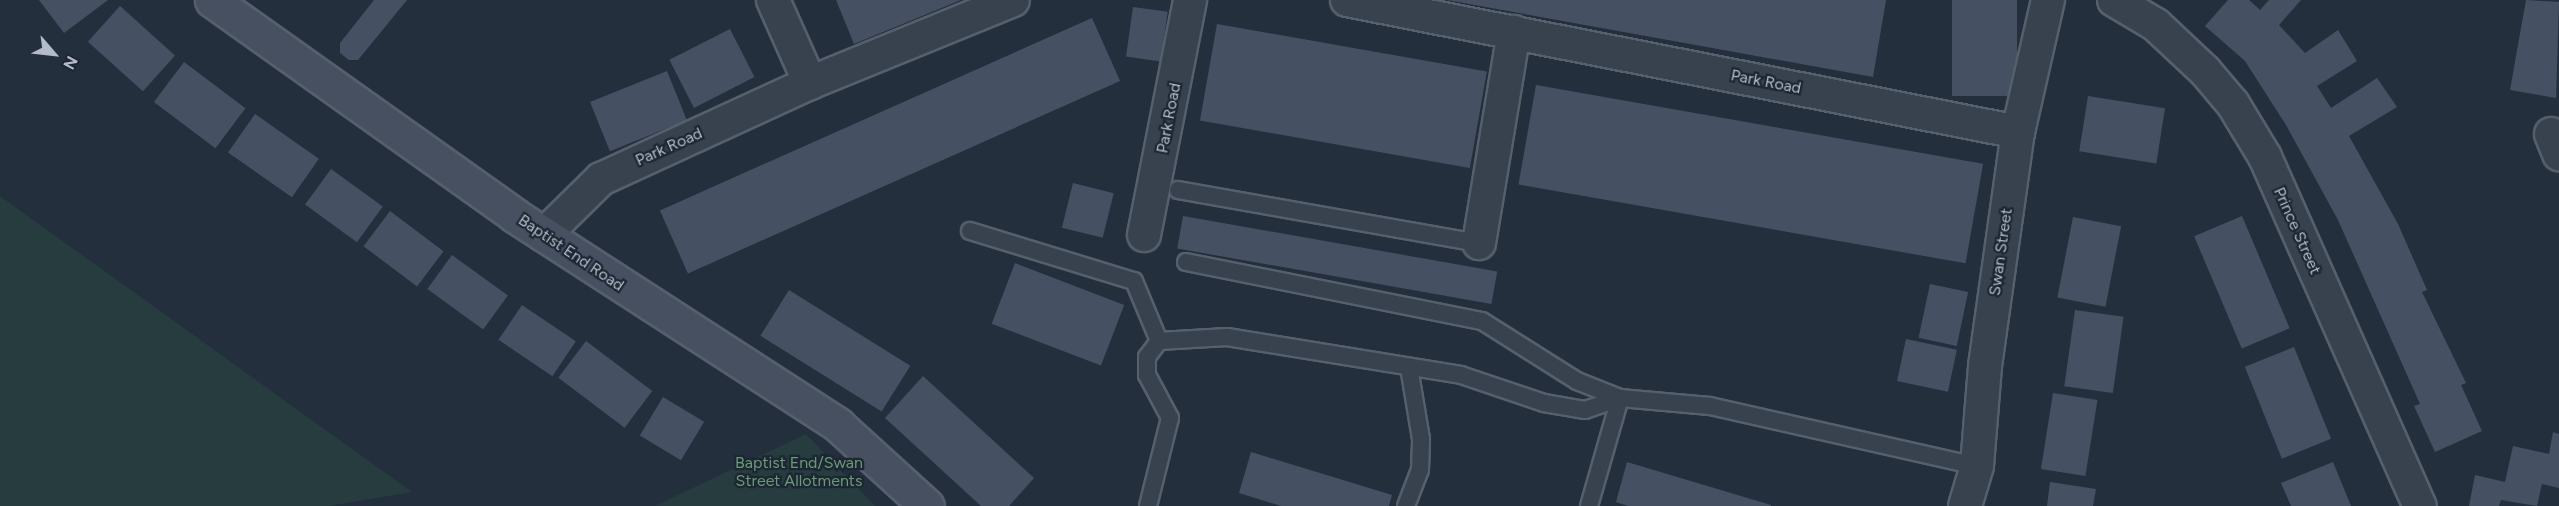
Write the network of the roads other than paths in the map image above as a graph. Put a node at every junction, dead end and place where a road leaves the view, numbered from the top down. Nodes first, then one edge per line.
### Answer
1 (212, 0) edge
2 (773, 0) edge
3 (1013, 0) edge
4 (1190, 0) edge
5 (1347, 0) edge
6 (2048, 0) edge
7 (2114, 0) edge
8 (1514, 32) junction
9 (810, 83) junction
10 (2018, 132) junction
11 (1178, 190) dead end
12 (970, 231) dead end
13 (544, 235) junction
14 (1144, 235) dead end
15 (1479, 243) joint
16 (1186, 262) dead end
17 (1159, 341) junction
18 (1409, 367) junction
19 (1620, 398) junction
20 (1977, 466) junction
21 (927, 506) edge
22 (1148, 506) edge
23 (1406, 506) edge
24 (1589, 506) edge
25 (1965, 506) edge
26 (2420, 506) edge

1 - 13 street, Baptist End Road
2 - 9 street
3 - 9 street, Park Road
4 - 14 street, Park Road
5 - 8 street, Park Road
6 - 10 street, Swan Street
7 - 26 street, Prince Street
8 - 10 street, Park Road
8 - 15 street
9 - 13 street, Park Road
10 - 20 street, Swan Street
11 - 15 lane
12 - 17 lane
13 - 21 street, Baptist End Road
16 - 19 lane
17 - 18 lane
17 - 22 lane
18 - 19 lane
18 - 23 lane
19 - 20 lane
19 - 24 lane
20 - 25 street, Swan Street

